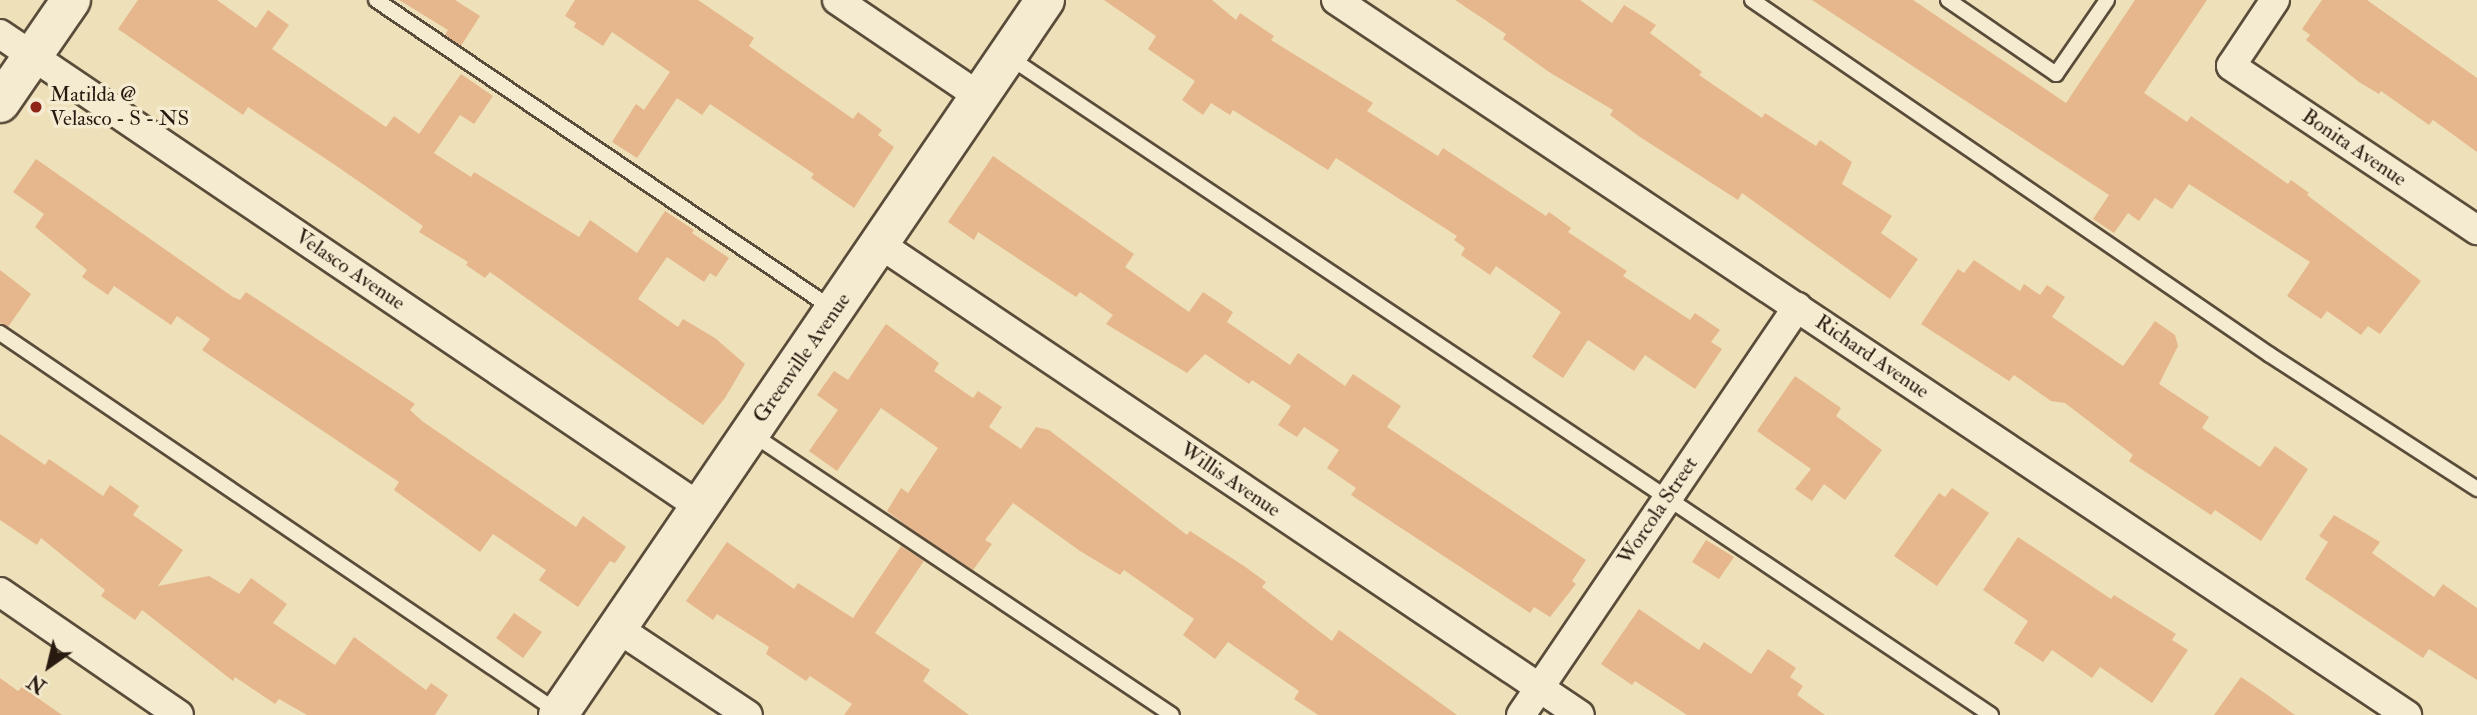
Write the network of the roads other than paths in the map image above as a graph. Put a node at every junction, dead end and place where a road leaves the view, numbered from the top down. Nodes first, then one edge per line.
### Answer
1 (71, 0) edge
2 (376, 0) edge
3 (837, 0) edge
4 (1045, 0) edge
5 (1336, 0) edge
6 (1752, 0) edge
7 (1948, 0) edge
8 (2107, 0) edge
9 (2275, 0) edge
10 (0, 34) edge
11 (1008, 55) junction
12 (33, 56) junction
13 (980, 97) junction
14 (0, 103) edge
15 (2477, 230) edge
16 (881, 245) junction
17 (1797, 307) junction
18 (835, 310) junction
19 (0, 332) edge
20 (751, 433) junction
21 (2477, 489) edge
22 (1667, 498) junction
23 (700, 507) junction
24 (0, 592) edge
25 (617, 628) junction
26 (1539, 688) junction
27 (559, 714) edge
28 (179, 715) edge
29 (748, 715) edge
30 (1172, 715) edge
31 (1521, 715) edge
32 (1580, 715) edge
33 (1991, 715) edge
34 (2407, 715) edge

1 - 12 main road
2 - 18 lane
3 - 13 street
4 - 11 main road, Greenville Avenue
5 - 17 street, Richard Avenue
6 - 21 lane
7 - 8 lane
9 - 15 street, Bonita Avenue
10 - 12 street, Velasco Avenue
11 - 13 main road, Greenville Avenue
11 - 22 lane
12 - 14 main road
12 - 23 street, Velasco Avenue
13 - 16 main road, Greenville Avenue
16 - 18 main road, Greenville Avenue
16 - 26 street, Willis Avenue
17 - 22 street, Worcola Street
17 - 34 street, Richard Avenue
18 - 20 main road, Greenville Avenue
19 - 27 lane
20 - 23 main road, Greenville Avenue
20 - 30 lane
22 - 26 street, Worcola Street
22 - 33 lane
23 - 25 main road, Greenville Avenue
24 - 28 street
25 - 27 main road, Greenville Avenue
25 - 29 street
26 - 31 street, Worcola Street
26 - 32 street, Willis Avenue

